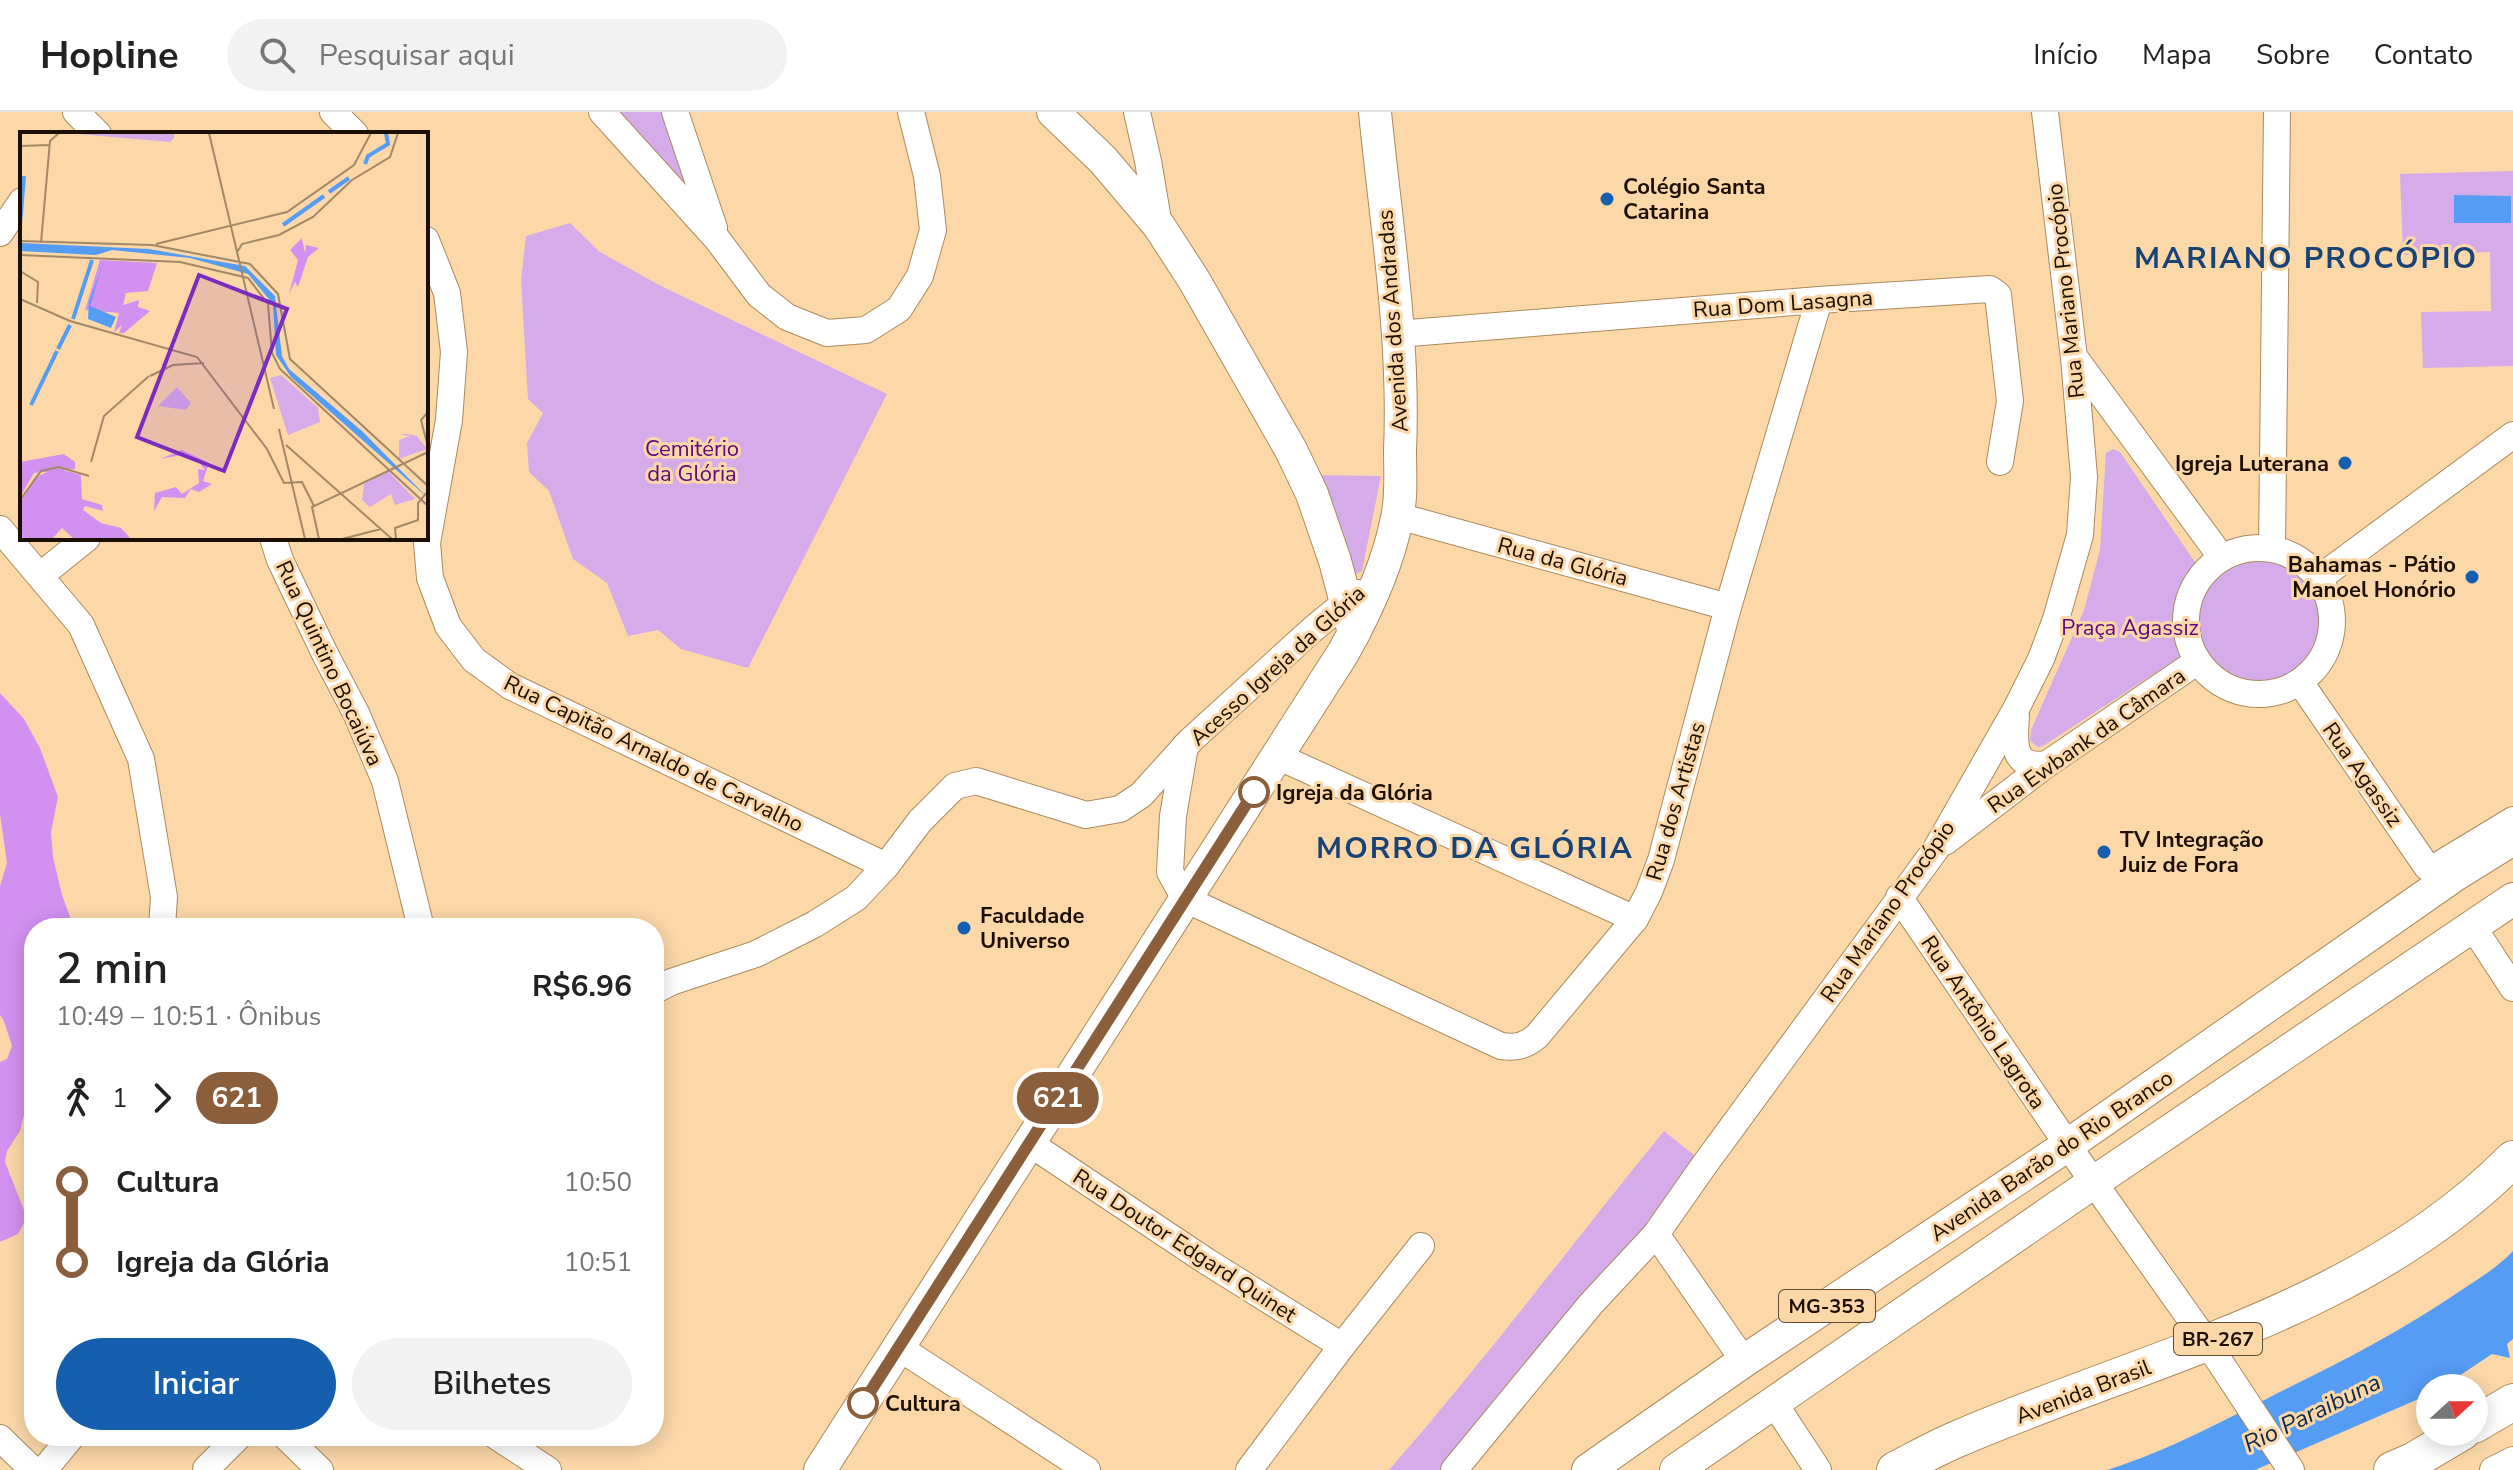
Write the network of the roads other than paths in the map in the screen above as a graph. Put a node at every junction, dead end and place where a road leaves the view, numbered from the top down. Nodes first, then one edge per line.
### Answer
1 (333, 112) edge
2 (602, 112) edge
3 (675, 112) edge
4 (911, 112) edge
5 (1053, 112) edge
6 (1137, 112) edge
7 (1375, 112) edge
8 (2045, 112) edge
9 (2277, 112) edge
10 (353, 132) edge
11 (20, 204) edge
12 (1159, 226) junction
13 (0, 233) edge
14 (717, 239) junction
15 (428, 245) edge
16 (1819, 300) junction
17 (1397, 334) junction
18 (2074, 358) junction
19 (2131, 435) junction
20 (2513, 435) edge
21 (2000, 462) dead end
22 (2084, 477) junction
23 (1398, 516) junction
24 (0, 529) edge
25 (428, 537) edge
26 (85, 540) edge
27 (274, 540) edge
28 (428, 540) edge
29 (2272, 548) junction
30 (2222, 558) junction
31 (41, 575) junction
32 (1379, 575) junction
33 (2318, 579) junction
34 (1346, 602) junction
35 (1728, 607) junction
36 (1354, 633) junction
37 (2198, 661) junction
38 (2300, 682) junction
39 (2016, 709) junction
40 (1185, 746) junction
41 (1277, 756) junction
42 (2047, 764) junction
43 (2513, 820) edge
44 (2513, 839) edge
45 (1936, 849) junction
46 (886, 866) junction
47 (1899, 897) junction
48 (1185, 899) junction
49 (2513, 899) edge
50 (163, 918) edge
51 (419, 918) edge
52 (1635, 919) junction
53 (2473, 927) junction
54 (664, 986) edge
55 (2513, 988) edge
56 (1029, 1143) junction
57 (2068, 1145) junction
58 (2513, 1159) edge
59 (2094, 1182) junction
60 (1656, 1234) junction
61 (1421, 1246) dead end
62 (1342, 1346) junction
63 (898, 1347) junction
64 (2212, 1351) junction
65 (1744, 1361) junction
66 (2513, 1402) edge
67 (1774, 1403) junction
68 (2488, 1417) edge
69 (0, 1438) edge
70 (64, 1446) edge
71 (214, 1446) edge
72 (229, 1446) edge
73 (295, 1446) edge
74 (511, 1446) edge
75 (2438, 1446) edge
76 (2513, 1462) edge
77 (33, 1470) edge
78 (44, 1470) edge
79 (205, 1470) edge
80 (320, 1470) edge
81 (548, 1470) edge
82 (820, 1470) edge
83 (1087, 1470) edge
84 (1249, 1470) edge
85 (1454, 1470) edge
86 (1588, 1470) edge
87 (1676, 1470) edge
88 (1818, 1470) edge
89 (1895, 1470) edge
90 (2291, 1470) edge
91 (2392, 1470) edge
92 (2493, 1470) edge
93 (2507, 1470) edge

1 - 10 street
2 - 14 street
3 - 14 street
4 - 14 street
5 - 12 main road
6 - 12 street
7 - 17 main road, Avenida dos Andradas
8 - 18 street, Rua Mariano Procópio
9 - 29 street
11 - 13 street
12 - 34 main road
15 - 25 street, Rua Capitão Arnaldo de Carvalho
16 - 17 street, Rua Dom Lasagna
16 - 21 street, Rua Dom Lasagna
16 - 35 street, Rua dos Artistas
17 - 23 main road, Avenida dos Andradas
18 - 19 street
18 - 22 street, Rua Mariano Procópio
19 - 22 street
19 - 30 street
20 - 33 street
22 - 39 street, Rua Mariano Procópio
23 - 32 main road, Avenida dos Andradas
23 - 35 street, Rua da Glória
24 - 31 street
26 - 31 street
27 - 51 street, Rua Quintino Bocaiúva
28 - 46 street, Rua Capitão Arnaldo de Carvalho
29 - 30 street
29 - 33 street
30 - 37 street
31 - 50 street
32 - 34 street, Acesso Igreja da Glória
32 - 36 main road, Avenida dos Andradas
33 - 38 street
34 - 36 main road
34 - 40 street, Acesso Igreja da Glória
35 - 52 street, Rua dos Artistas
36 - 41 main road, Avenida dos Andradas
37 - 38 street
37 - 42 street, Rua Ewbank da Câmara
38 - 43 street, Rua Agassiz
39 - 42 street
39 - 45 street, Rua Mariano Procópio
40 - 46 street
40 - 48 street, Acesso Igreja da Glória
41 - 48 main road, Avenida dos Andradas
41 - 52 street
42 - 45 street, Rua Ewbank da Câmara
44 - 57 main road, Avenida Barão do Rio Branco / MG-353
45 - 47 street, Rua Mariano Procópio
46 - 54 street
47 - 57 street, Rua Antônio Lagrota
47 - 60 street, Rua Mariano Procópio
48 - 52 street, Rua dos Artistas
48 - 56 main road, Avenida dos Andradas
49 - 53 main road
53 - 55 street
53 - 59 main road
56 - 62 street, Rua Doutor Edgard Quinet
56 - 63 main road, Avenida dos Andradas
57 - 59 street, Rua Antônio Lagrota
57 - 65 main road, Avenida Barão do Rio Branco / MG-353
58 - 64 highway, Avenida Brasil / BR-267
59 - 64 street, Rua Antônio Lagrota
59 - 67 main road
60 - 65 street
60 - 85 street, Rua Mariano Procópio
61 - 62 street
62 - 84 street
63 - 82 main road, Avenida dos Andradas
63 - 83 street
64 - 89 highway, Avenida Brasil / BR-267
64 - 90 street, Rua Antônio Lagrota
65 - 86 main road, Avenida Barão do Rio Branco / MG-353
66 - 68 highway
67 - 87 main road
67 - 88 street
69 - 77 street
70 - 78 street
71 - 79 street
72 - 79 street
73 - 80 street
74 - 81 street
75 - 91 highway
76 - 92 street
76 - 93 street

